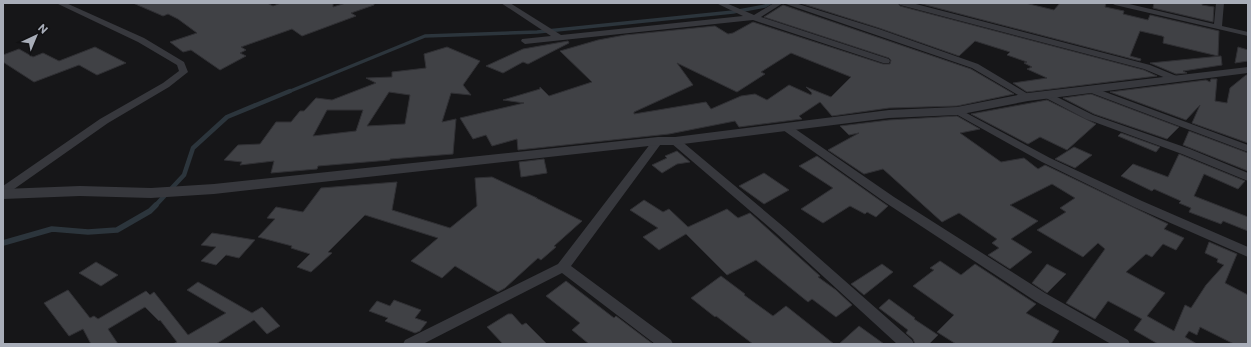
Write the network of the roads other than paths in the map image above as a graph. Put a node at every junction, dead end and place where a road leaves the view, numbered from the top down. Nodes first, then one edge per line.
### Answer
1 (60, 3) edge
2 (505, 3) edge
3 (720, 3) edge
4 (779, 3) edge
5 (787, 3) edge
6 (902, 3) edge
7 (1115, 3) edge
8 (1220, 3) edge
9 (751, 16) junction
10 (1218, 26) junction
11 (1248, 34) edge
12 (557, 35) junction
13 (525, 41) dead end
14 (886, 61) dead end
15 (1248, 70) edge
16 (1176, 78) junction
17 (1089, 89) junction
18 (1047, 95) junction
19 (1028, 97) junction
20 (957, 111) junction
21 (787, 128) junction
22 (658, 141) junction
23 (676, 141) junction
24 (1248, 149) edge
25 (1248, 177) edge
26 (3, 191) edge
27 (3, 194) edge
28 (1248, 252) edge
29 (563, 267) junction
30 (419, 342) edge
31 (666, 344) edge
32 (907, 344) edge
33 (1123, 344) edge

1 - 26 street
2 - 12 street
3 - 9 street
4 - 9 street
5 - 19 street
6 - 16 street
7 - 10 street
8 - 10 street
9 - 12 street
9 - 14 street
10 - 11 street
12 - 13 street
15 - 16 street
16 - 17 street
17 - 18 street
17 - 24 street
18 - 19 street
18 - 25 street
19 - 20 street
20 - 21 street
20 - 28 street
21 - 23 street
21 - 33 street
22 - 23 street
22 - 27 street
22 - 29 street
23 - 32 street
29 - 30 street
29 - 31 street

